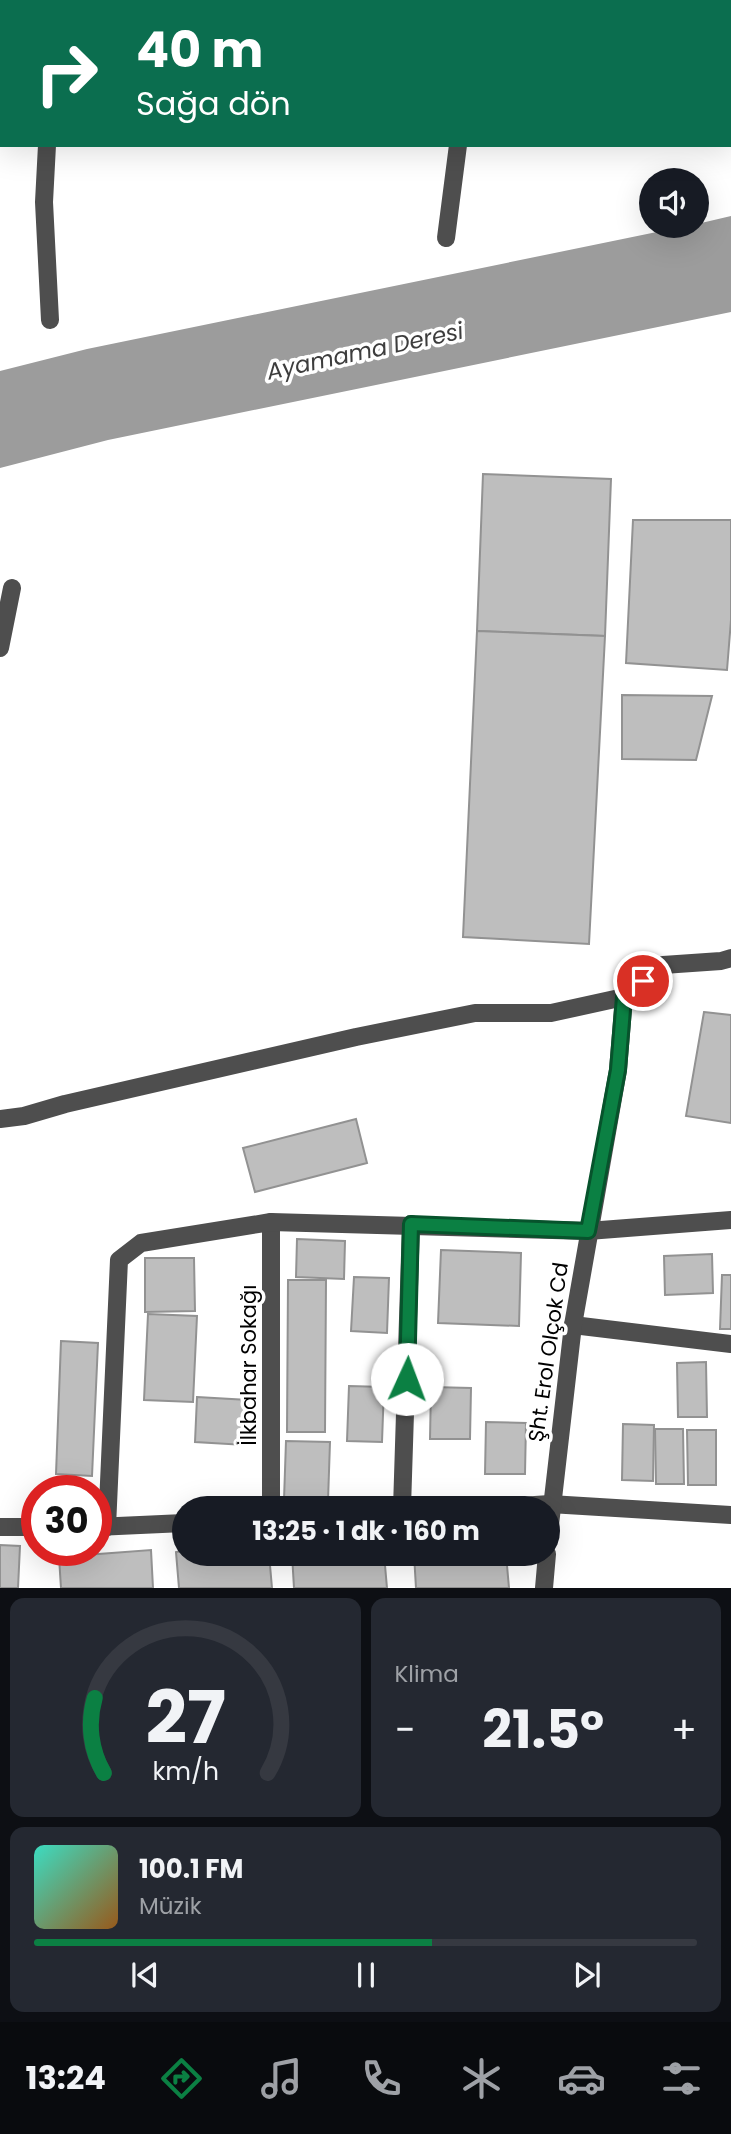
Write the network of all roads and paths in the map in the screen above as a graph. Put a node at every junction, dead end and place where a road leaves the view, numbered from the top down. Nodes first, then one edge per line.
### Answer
1 (47, 147) edge
2 (457, 147) edge
3 (446, 238) dead end
4 (50, 320) dead end
5 (12, 588) dead end
6 (0, 648) edge
7 (731, 958) edge
8 (624, 997) junction
9 (0, 1119) edge
10 (731, 1220) edge
11 (271, 1222) junction
12 (411, 1224) junction
13 (588, 1231) junction
14 (573, 1325) junction
15 (731, 1344) edge
16 (105, 1475) edge
17 (271, 1496) edge
18 (402, 1496) edge
19 (551, 1496) edge
20 (560, 1505) edge
21 (731, 1515) edge
22 (172, 1524) edge
23 (21, 1527) edge
24 (112, 1527) edge
25 (0, 1528) edge
26 (546, 1566) edge
27 (544, 1588) edge

1 - 4 street
2 - 3 street
5 - 6 street
7 - 8 street
8 - 9 street
8 - 13 street, Şht. Erol Olçok Cd
10 - 13 street
11 - 12 street
11 - 16 street
11 - 17 street, İlkbahar Sokağı
12 - 13 street
12 - 18 street
13 - 14 street, Şht. Erol Olçok Cd
14 - 15 street
14 - 19 street, Şht. Erol Olçok Cd
20 - 21 street
22 - 24 street
23 - 25 street
26 - 27 street

